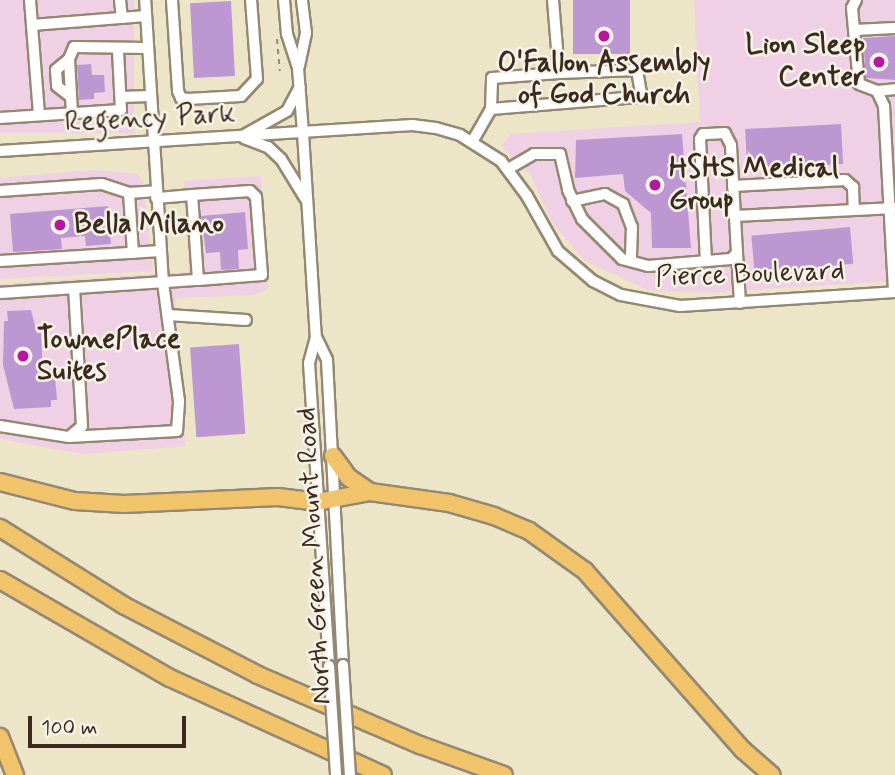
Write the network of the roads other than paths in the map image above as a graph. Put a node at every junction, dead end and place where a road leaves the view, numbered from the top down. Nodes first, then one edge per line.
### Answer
1 (30, 0) edge
2 (120, 0) edge
3 (145, 0) edge
4 (172, 0) edge
5 (251, 0) edge
6 (284, 0) edge
7 (303, 0) edge
8 (553, 0) edge
9 (856, 0) edge
10 (146, 16) junction
11 (122, 18) junction
12 (32, 26) junction
13 (895, 28) edge
14 (854, 30) junction
15 (147, 48) junction
16 (118, 50) junction
17 (298, 68) junction
18 (559, 73) junction
19 (300, 87) junction
20 (895, 89) edge
21 (877, 91) junction
22 (149, 96) junction
23 (121, 97) junction
24 (491, 109) junction
25 (72, 113) junction
26 (39, 115) junction
27 (0, 118) edge
28 (303, 133) junction
29 (241, 137) junction
30 (153, 142) junction
31 (472, 142) junction
32 (0, 151) edge
33 (508, 169) junction
34 (733, 186) junction
35 (0, 191) edge
36 (129, 193) junction
37 (156, 194) junction
38 (192, 195) junction
39 (572, 201) junction
40 (308, 204) junction
41 (892, 208) edge
42 (854, 210) junction
43 (735, 216) junction
44 (161, 251) junction
45 (133, 253) junction
46 (737, 253) junction
47 (894, 260) edge
48 (0, 261) edge
49 (631, 261) junction
50 (706, 261) junction
51 (198, 280) junction
52 (163, 283) junction
53 (74, 289) junction
54 (895, 292) edge
55 (0, 293) edge
56 (740, 303) junction
57 (168, 315) junction
58 (246, 320) dead end
59 (316, 337) junction
60 (0, 426) edge
61 (69, 437) junction
62 (333, 456) junction
63 (0, 482) edge
64 (370, 492) junction
65 (335, 501) junction
66 (317, 502) junction
67 (0, 528) edge
68 (0, 579) edge
69 (0, 737) edge
70 (15, 775) edge
71 (336, 775) edge
72 (350, 775) edge
73 (383, 775) edge
74 (505, 775) edge
75 (772, 775) edge

1 - 12 street
2 - 11 street
3 - 10 street
4 - 5 street
6 - 17 street, North Green Mount Road
7 - 17 street, North Green Mount Road
8 - 18 street
9 - 14 street
10 - 11 street
10 - 15 street
11 - 12 street
12 - 26 street
13 - 14 street
14 - 21 street
15 - 16 street
15 - 22 street
16 - 23 street
16 - 25 street
17 - 19 street, North Green Mount Road
18 - 24 street
18 - 24 street
19 - 28 street, North Green Mount Road
19 - 29 street
20 - 21 street
21 - 41 street
22 - 23 street
22 - 30 street
23 - 25 street
24 - 31 street
25 - 26 street
26 - 27 street
28 - 29 street, Regency Park
28 - 31 street, Pierce Boulevard
28 - 40 street, North Green Mount Road
29 - 30 street, Regency Park
29 - 40 street
30 - 32 street, Regency Park
30 - 37 street
31 - 33 street, Pierce Boulevard
33 - 39 street
33 - 56 street, Pierce Boulevard
34 - 42 street
34 - 43 street
34 - 50 street
35 - 36 street
36 - 37 street
36 - 45 street
37 - 38 street
37 - 44 street
38 - 51 street
38 - 51 street
39 - 49 street
39 - 49 street
40 - 59 street, North Green Mount Road
41 - 42 street
41 - 47 street
42 - 43 street
43 - 46 street
44 - 45 street
44 - 52 street
45 - 48 street
46 - 50 street
46 - 56 street
47 - 54 street
49 - 50 street
51 - 52 street
52 - 53 street
52 - 57 street
53 - 55 street
53 - 61 street
54 - 56 street, Pierce Boulevard
57 - 58 street
57 - 61 street
59 - 62 street, North Green Mount Road
59 - 66 street, North Green Mount Road
60 - 61 street
62 - 64 highway
62 - 65 street, North Green Mount Road
63 - 66 highway
64 - 65 highway
64 - 75 highway
65 - 66 highway
65 - 72 street, North Green Mount Road, bridge
66 - 71 street, North Green Mount Road, bridge
67 - 74 highway
68 - 73 highway
69 - 70 highway

